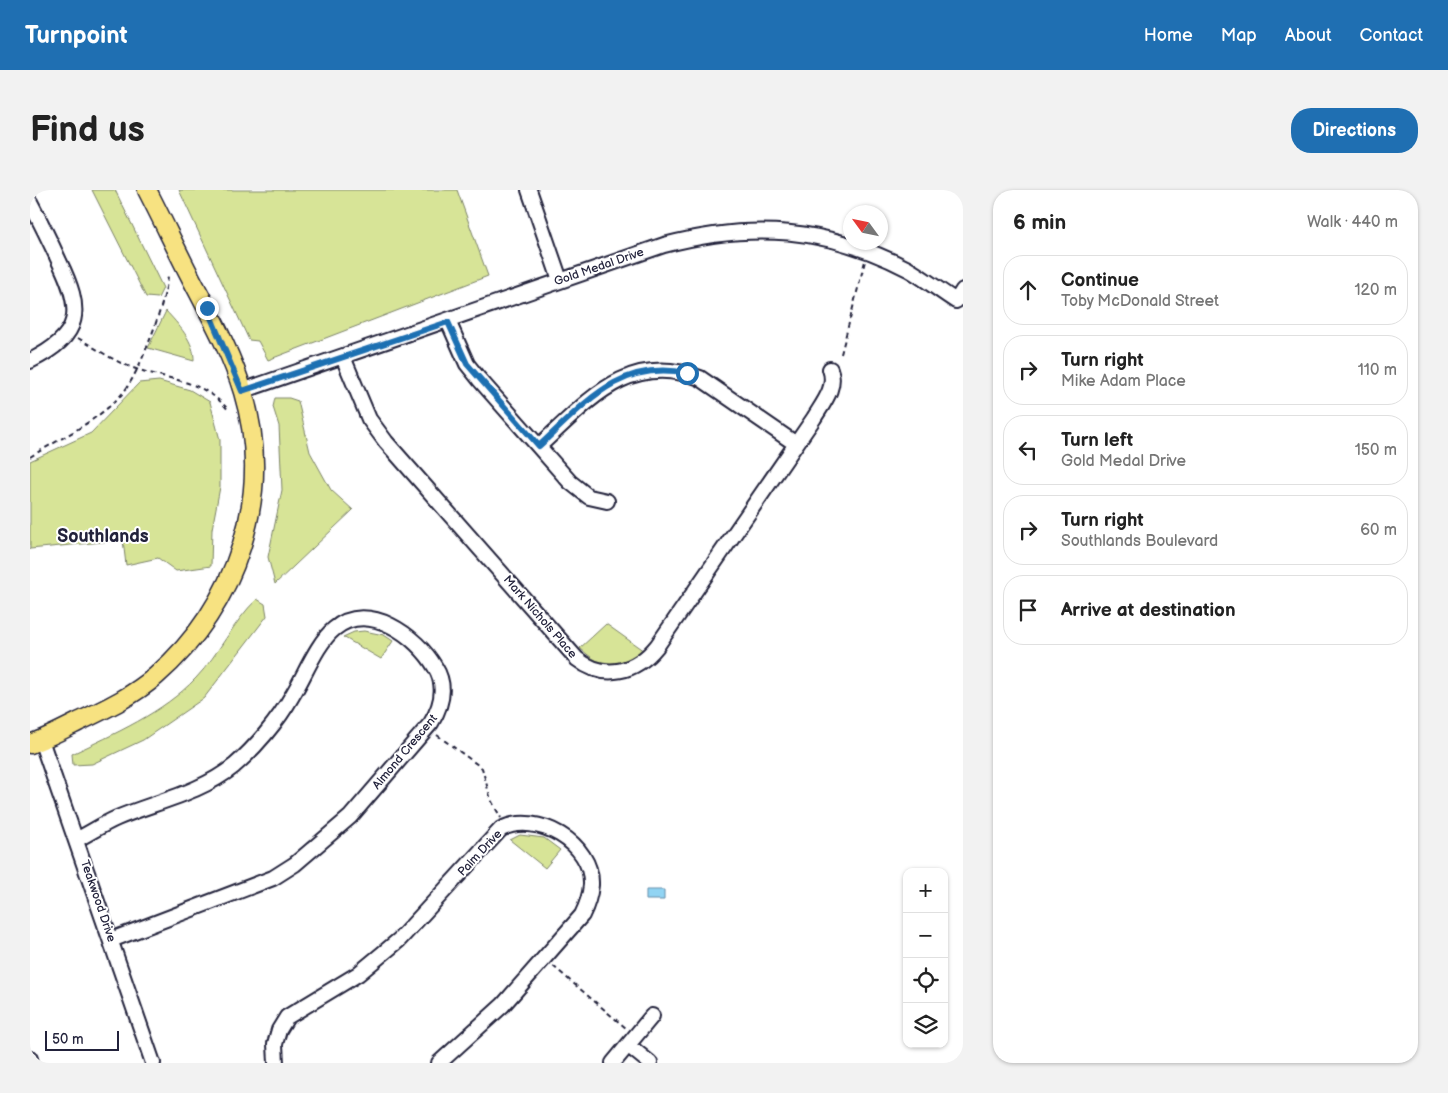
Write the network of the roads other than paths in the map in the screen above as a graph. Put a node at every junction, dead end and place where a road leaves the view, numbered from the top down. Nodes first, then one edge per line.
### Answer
1 (147, 190) edge
2 (529, 190) edge
3 (30, 202) edge
4 (560, 280) junction
5 (959, 295) edge
6 (448, 322) junction
7 (343, 357) junction
8 (30, 361) edge
9 (830, 369) dead end
10 (242, 391) junction
11 (796, 444) junction
12 (539, 446) junction
13 (607, 501) dead end
14 (36, 742) edge
15 (76, 840) junction
16 (111, 940) junction
17 (652, 1016) dead end
18 (629, 1046) junction
19 (30, 1059) edge
20 (31, 1063) edge
21 (153, 1063) edge
22 (276, 1063) edge
23 (439, 1063) edge
24 (612, 1063) edge
25 (650, 1063) edge

1 - 10 main road
2 - 4 street
3 - 8 street
4 - 5 street, Gold Medal Drive
4 - 6 street, Gold Medal Drive
6 - 7 street, Gold Medal Drive
6 - 12 street
7 - 10 street, Gold Medal Drive
7 - 11 street, Mark Nichols Place
9 - 11 street, Mark Nichols Place
10 - 14 main road
11 - 12 street
12 - 13 street
14 - 15 street, Teakwood Drive
15 - 16 street, Teakwood Drive
15 - 16 street, Almond Crescent
16 - 21 street, Teakwood Drive
17 - 18 street
18 - 24 street
18 - 25 street
19 - 20 street
22 - 23 street, Palm Drive

